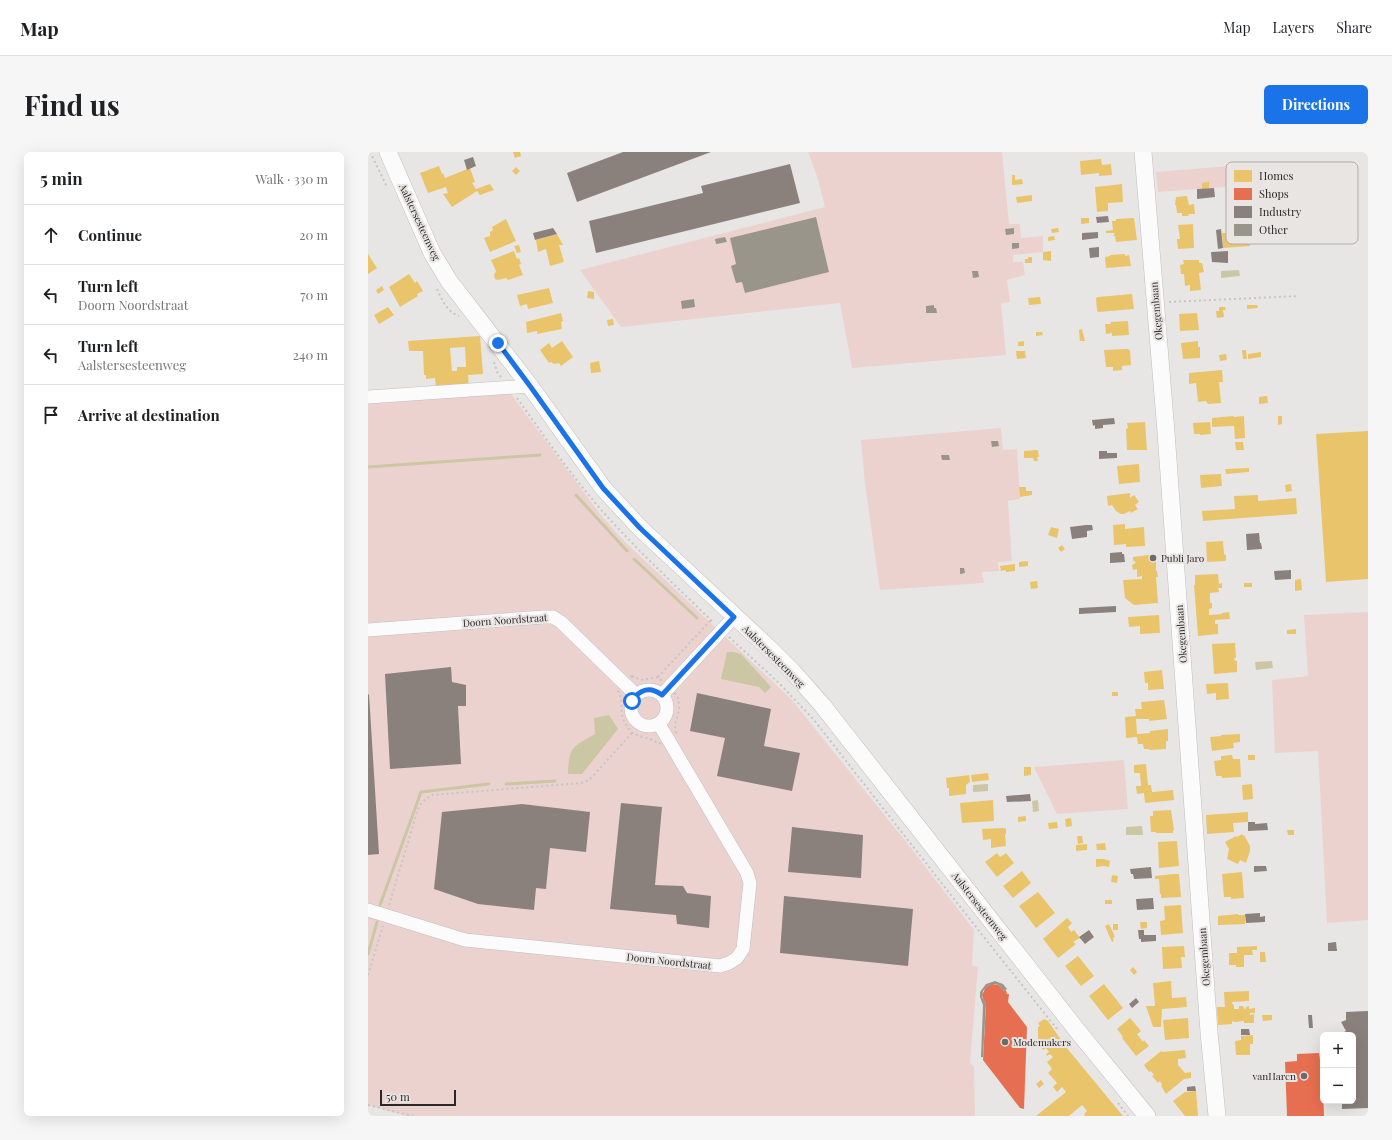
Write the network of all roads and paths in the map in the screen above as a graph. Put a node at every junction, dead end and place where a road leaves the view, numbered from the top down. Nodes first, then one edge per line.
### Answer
1 (370, 152) edge
2 (388, 152) edge
3 (1143, 152) edge
4 (390, 193) dead end
5 (436, 286) dead end
6 (1299, 296) dead end
7 (1156, 303) junction
8 (460, 317) dead end
9 (493, 356) dead end
10 (530, 386) junction
11 (509, 387) junction
12 (368, 397) edge
13 (734, 617) junction
14 (712, 620) junction
15 (368, 630) edge
16 (722, 630) junction
17 (658, 677) junction
18 (625, 684) junction
19 (666, 691) junction
20 (636, 695) junction
21 (659, 724) junction
22 (632, 733) junction
23 (668, 738) junction
24 (368, 910) edge
25 (385, 915) junction
26 (368, 975) edge
27 (1060, 1031) dead end
28 (1113, 1097) dead end
29 (368, 1105) edge
30 (413, 1116) edge
31 (1128, 1116) edge
32 (1147, 1116) edge
33 (1217, 1116) edge

1 - 4 path
2 - 10 main road, Aalstersesteenweg
3 - 7 main road, Okegembaan
5 - 8 path
6 - 7 path
7 - 33 main road, Okegembaan
9 - 11 path
10 - 11 street
10 - 13 main road, Aalstersesteenweg
11 - 12 street
11 - 14 path
13 - 16 street
13 - 32 main road, Aalstersesteenweg
14 - 16 path
14 - 17 path
15 - 18 street, Doorn Noordstraat
16 - 19 street
16 - 27 path
17 - 18 path
17 - 19 path
18 - 20 street, Doorn Noordstraat
18 - 22 path
19 - 20 street
19 - 21 street
19 - 23 path
20 - 21 street
21 - 23 street, Doorn Noordstraat
22 - 23 path
22 - 25 path
23 - 25 street, Doorn Noordstraat
24 - 25 street, Doorn Noordstraat
25 - 26 path
28 - 31 path
29 - 30 path

